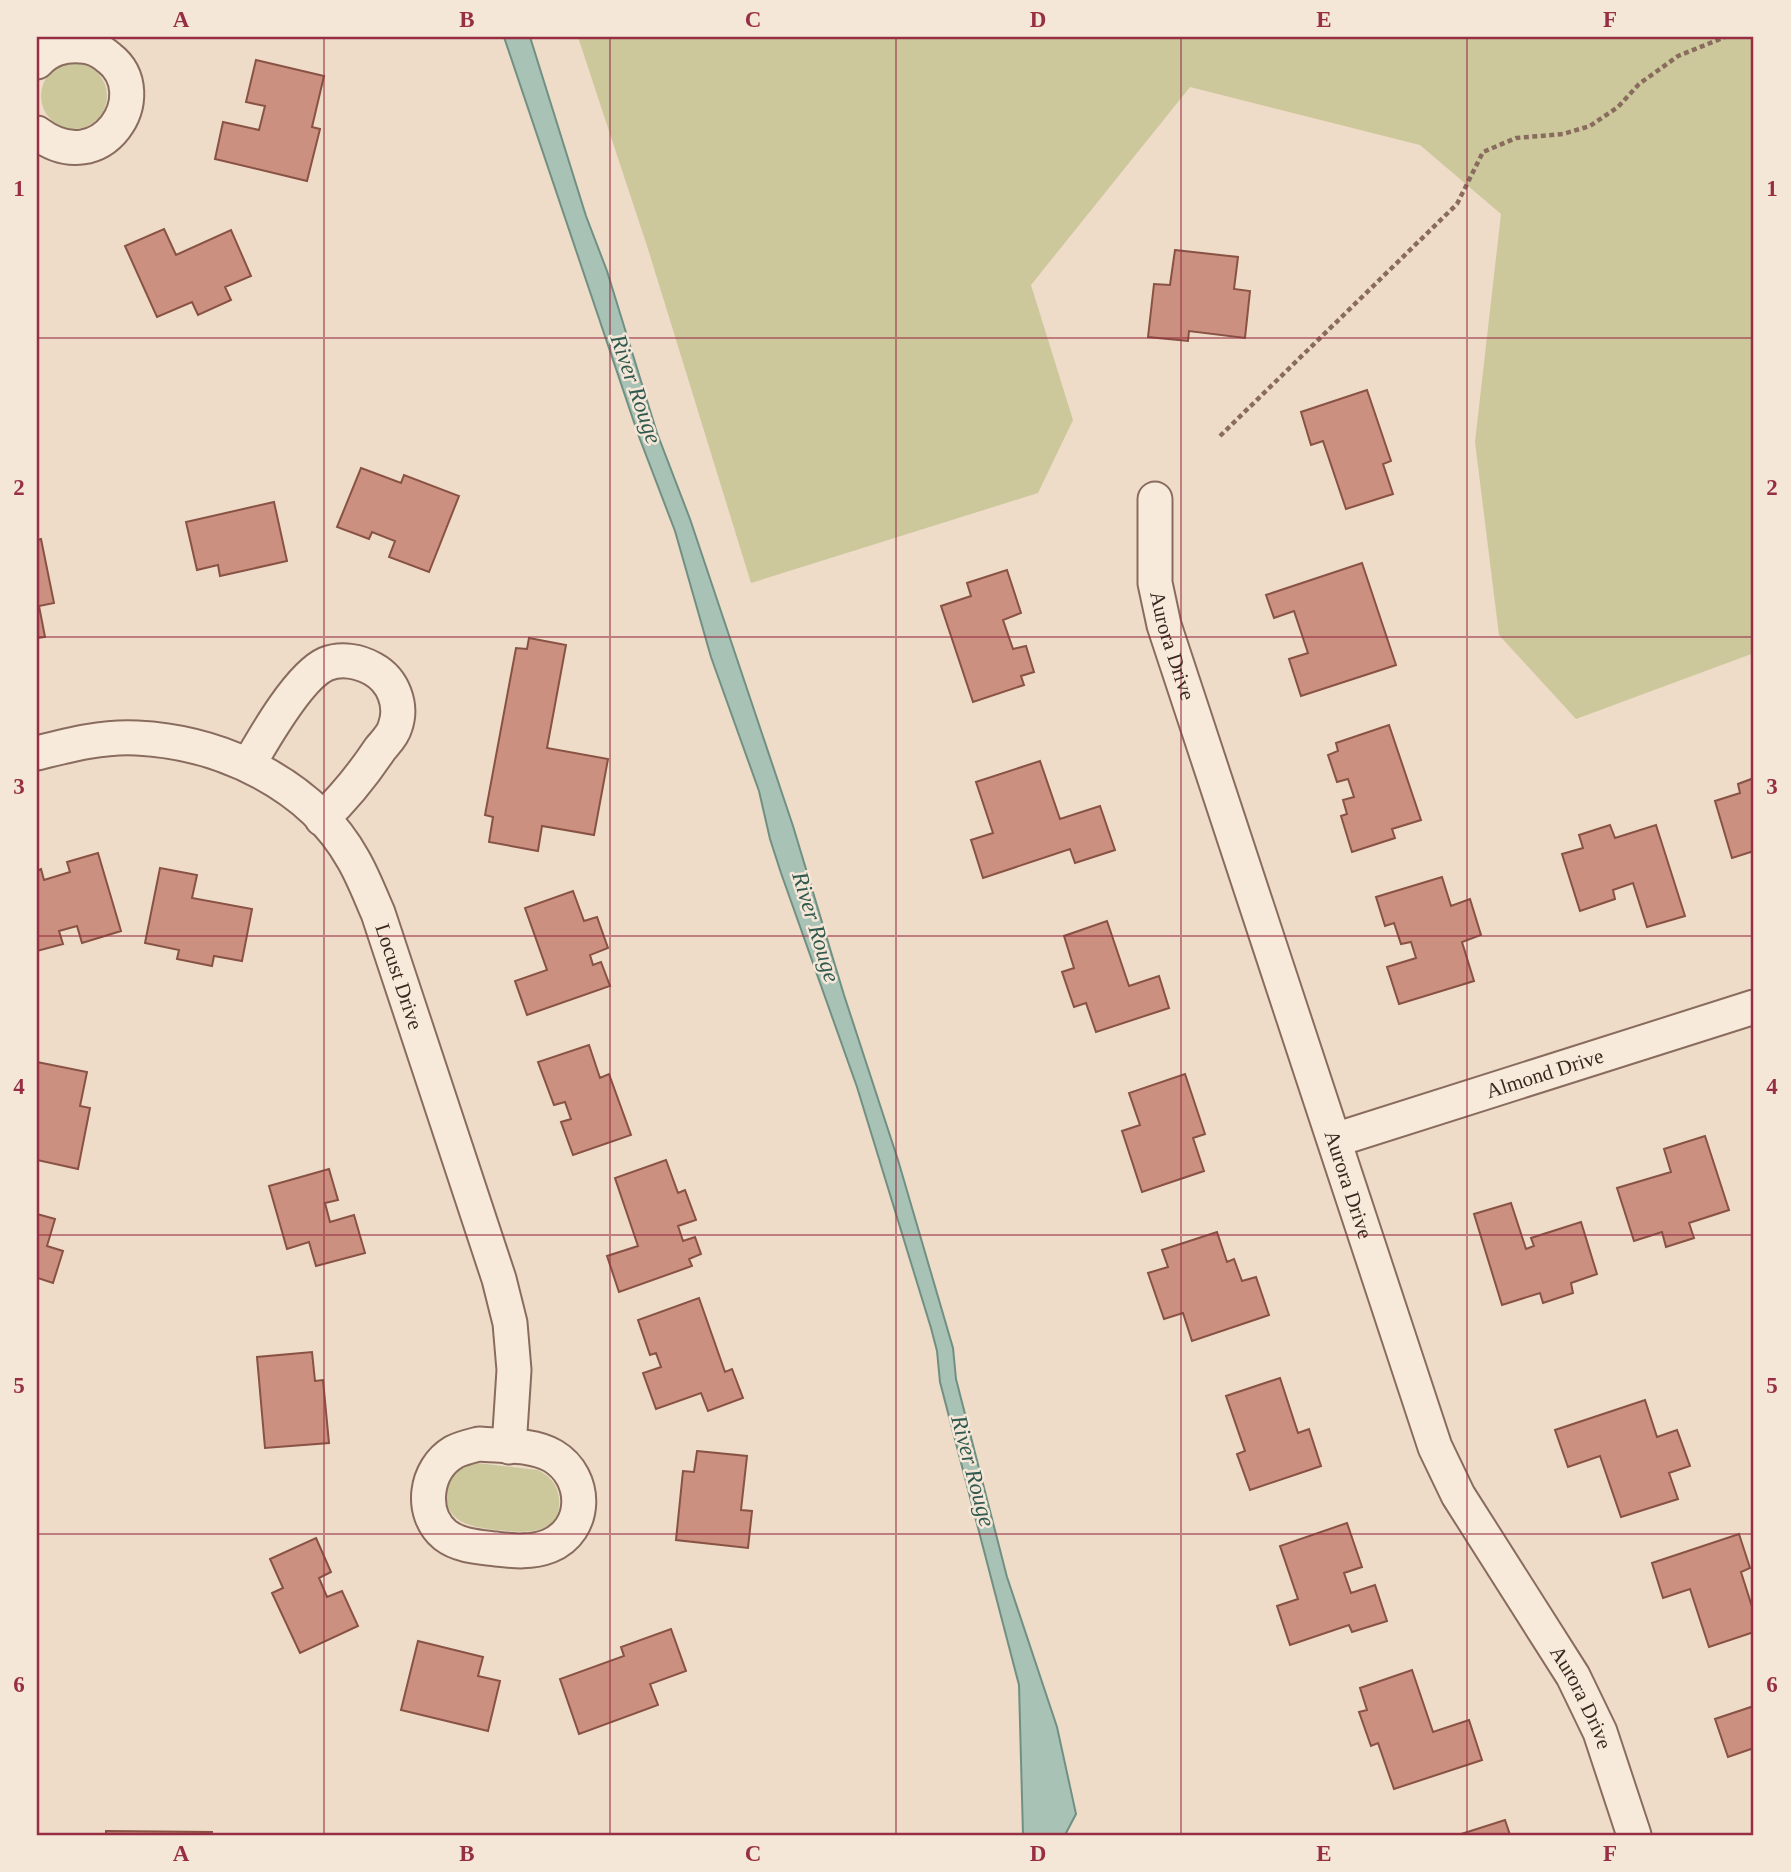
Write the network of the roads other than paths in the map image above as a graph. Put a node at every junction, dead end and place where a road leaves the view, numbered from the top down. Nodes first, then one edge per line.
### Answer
1 (37, 62) edge
2 (37, 132) edge
3 (1156, 499) dead end
4 (37, 753) edge
5 (249, 764) junction
6 (323, 819) junction
7 (1754, 1007) edge
8 (1335, 1140) junction
9 (509, 1447) junction
10 (1634, 1835) edge

1 - 2 street
3 - 8 street, Aurora Drive
4 - 5 street, Locust Drive
5 - 6 street, Locust Drive
5 - 6 street
6 - 9 street, Locust Drive
7 - 8 street, Almond Drive
8 - 10 street, Aurora Drive
9 - 9 street

